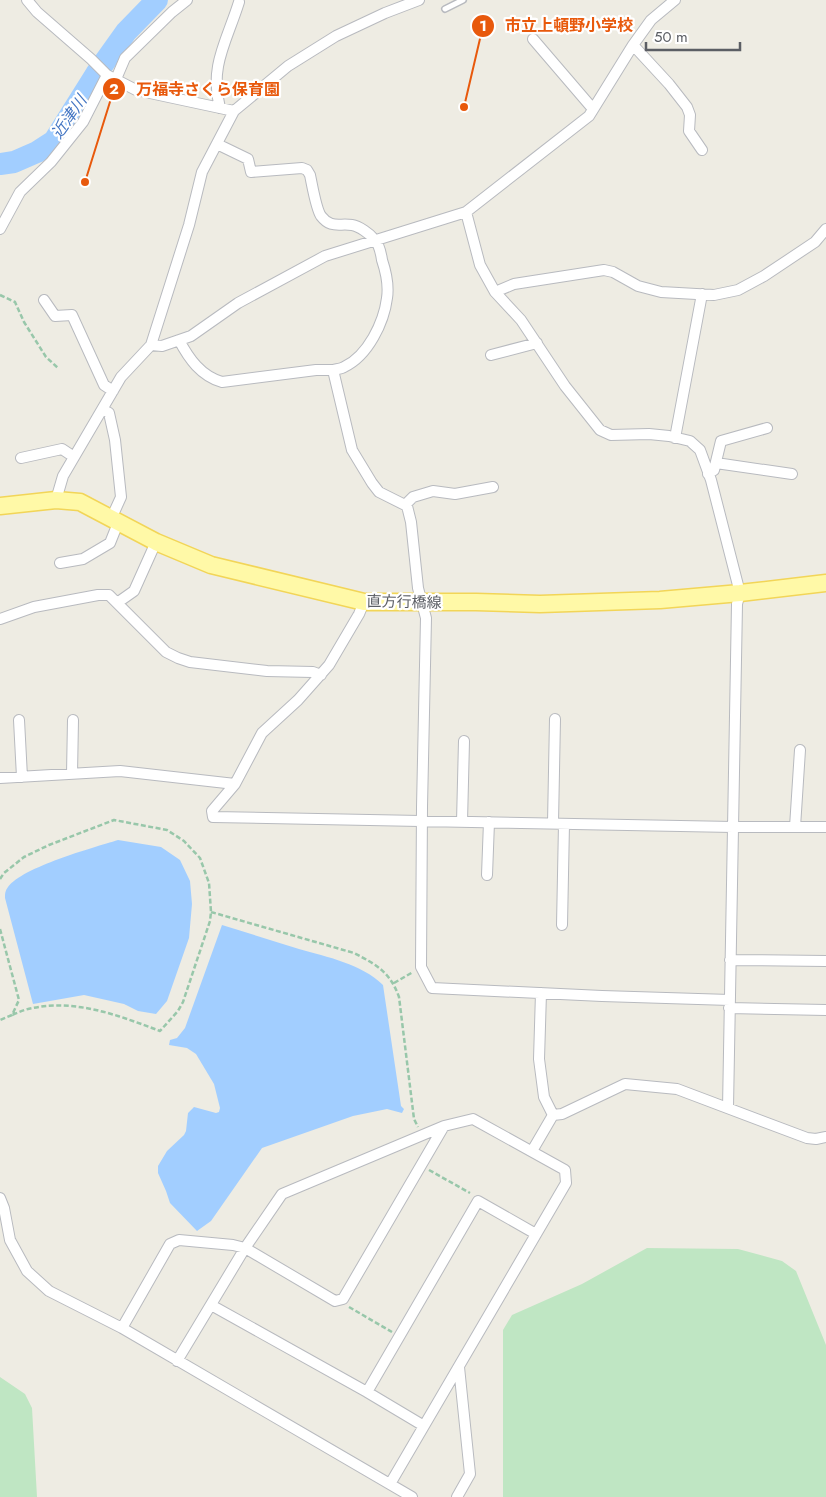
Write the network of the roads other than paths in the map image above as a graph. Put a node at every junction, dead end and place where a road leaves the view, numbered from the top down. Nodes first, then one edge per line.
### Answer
1 (27, 0) edge
2 (186, 0) edge
3 (419, 0) edge
4 (463, 0) edge
5 (675, 0) edge
6 (239, 2) dead end
7 (445, 9) dead end
8 (533, 39) dead end
9 (633, 45) junction
10 (112, 77) junction
11 (220, 108) junction
12 (593, 109) junction
13 (234, 111) junction
14 (217, 144) junction
15 (702, 150) dead end
16 (466, 212) junction
17 (0, 229) edge
18 (826, 229) edge
19 (375, 240) junction
20 (495, 292) junction
21 (702, 294) junction
22 (44, 300) dead end
23 (179, 340) junction
24 (537, 343) junction
25 (151, 345) junction
26 (491, 355) dead end
27 (333, 370) junction
28 (113, 391) junction
29 (103, 409) junction
30 (767, 428) dead end
31 (675, 438) junction
32 (74, 457) junction
33 (20, 458) dead end
34 (716, 463) junction
35 (708, 474) junction
36 (792, 474) dead end
37 (493, 487) dead end
38 (56, 500) junction
39 (405, 505) junction
40 (0, 506) edge
41 (115, 521) junction
42 (156, 542) junction
43 (60, 563) dead end
44 (826, 584) edge
45 (740, 593) junction
46 (364, 602) junction
47 (423, 602) junction
48 (117, 603) junction
49 (0, 619) edge
50 (320, 674) junction
51 (555, 719) dead end
52 (19, 720) dead end
53 (73, 720) dead end
54 (464, 741) dead end
55 (800, 750) dead end
56 (72, 774) junction
57 (22, 777) junction
58 (0, 778) edge
59 (235, 784) junction
60 (422, 821) junction
61 (462, 822) junction
62 (489, 822) junction
63 (552, 824) junction
64 (564, 824) junction
65 (733, 827) junction
66 (795, 827) junction
67 (826, 827) edge
68 (487, 875) dead end
69 (562, 925) dead end
70 (730, 960) junction
71 (826, 961) edge
72 (541, 993) junction
73 (730, 1004) junction
74 (826, 1010) edge
75 (728, 1108) junction
76 (553, 1115) junction
77 (444, 1126) junction
78 (826, 1137) edge
79 (532, 1151) junction
80 (0, 1198) edge
81 (536, 1234) junction
82 (245, 1248) junction
83 (211, 1305) junction
84 (122, 1328) junction
85 (177, 1361) junction
86 (459, 1367) junction
87 (367, 1392) junction
88 (424, 1426) junction
89 (390, 1484) junction
90 (412, 1497) edge
91 (457, 1497) edge

1 - 10 street
2 - 10 street
3 - 13 street
4 - 7 lane
5 - 9 street
6 - 11 street
8 - 12 street
9 - 12 street
9 - 15 street
10 - 11 street
10 - 17 street
11 - 13 street
12 - 16 street
13 - 14 street
14 - 19 street
14 - 25 street
16 - 19 street
16 - 20 street
18 - 21 street
19 - 23 street
19 - 27 street
20 - 21 street
20 - 24 street
21 - 31 street
22 - 28 street
23 - 25 street
23 - 27 street
24 - 26 street
24 - 31 street
25 - 28 street
27 - 39 street
28 - 29 street
29 - 32 street
29 - 41 street
30 - 34 street
31 - 35 street
32 - 33 street
32 - 38 street
34 - 35 street
34 - 36 street
35 - 45 street
37 - 39 street
38 - 40 main road, 直方行橋線
38 - 41 main road, 直方行橋線
39 - 47 street
41 - 42 main road, 直方行橋線
41 - 43 street
42 - 46 main road, 直方行橋線
42 - 48 street
44 - 45 main road, 直方行橋線
45 - 47 main road, 直方行橋線
45 - 65 street
46 - 47 main road, 直方行橋線
46 - 50 street
47 - 60 street
48 - 49 street
48 - 50 street
50 - 59 street
51 - 63 street
52 - 57 street
53 - 56 street
54 - 61 street
55 - 66 street
56 - 57 street
56 - 59 street
57 - 58 street
59 - 60 street
60 - 61 street
60 - 72 street
61 - 62 street
62 - 63 street
62 - 68 street
63 - 64 street
64 - 65 street
64 - 69 street
65 - 66 street
65 - 70 street
66 - 67 street
70 - 71 street
70 - 73 street
72 - 73 street
72 - 76 street
73 - 74 street
73 - 75 street
75 - 76 street
75 - 78 street
76 - 79 street
77 - 79 street
77 - 82 street
77 - 82 street
79 - 81 street
80 - 84 street
81 - 86 street
81 - 87 street
82 - 83 street
82 - 84 street
83 - 85 street
83 - 87 street
84 - 85 street
85 - 89 street
86 - 88 street
86 - 91 street
87 - 88 street
88 - 89 street
89 - 90 street

